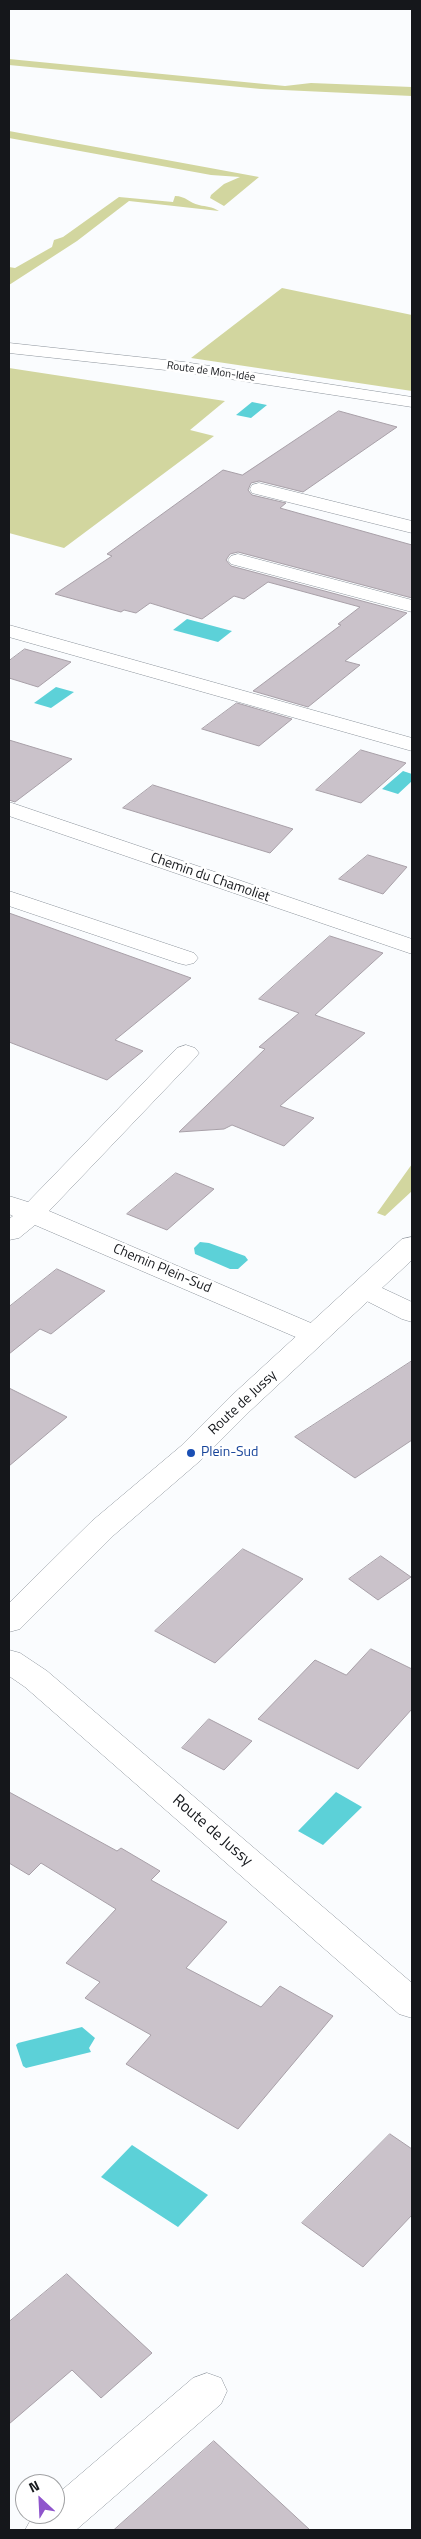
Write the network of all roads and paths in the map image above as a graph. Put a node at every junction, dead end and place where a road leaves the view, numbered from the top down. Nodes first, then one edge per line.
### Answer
1 (9, 348) edge
2 (412, 402) edge
3 (259, 489) dead end
4 (412, 527) edge
5 (238, 560) dead end
6 (412, 606) edge
7 (9, 631) edge
8 (412, 745) edge
9 (9, 809) edge
10 (9, 898) edge
11 (412, 947) edge
12 (186, 958) dead end
13 (186, 1053) dead end
14 (20, 1209) edge
15 (9, 1232) edge
16 (412, 1245) edge
17 (365, 1289) junction
18 (412, 1314) edge
19 (315, 1335) junction
20 (9, 1621) edge
21 (9, 1661) edge
22 (412, 2004) edge
23 (207, 2391) dead end
24 (46, 2530) edge

1 - 2 street, Route de Mon-Idée
3 - 4 street
5 - 6 street
7 - 8 street
9 - 11 street, Chemin du Chamoliet
10 - 12 street
13 - 14 street
14 - 15 street
14 - 19 street, Chemin Plein-Sud
16 - 17 street, Route de Jussy
17 - 18 street
17 - 19 street, Route de Jussy
19 - 20 street, Route de Jussy
21 - 22 street, Route de Jussy
23 - 24 street

